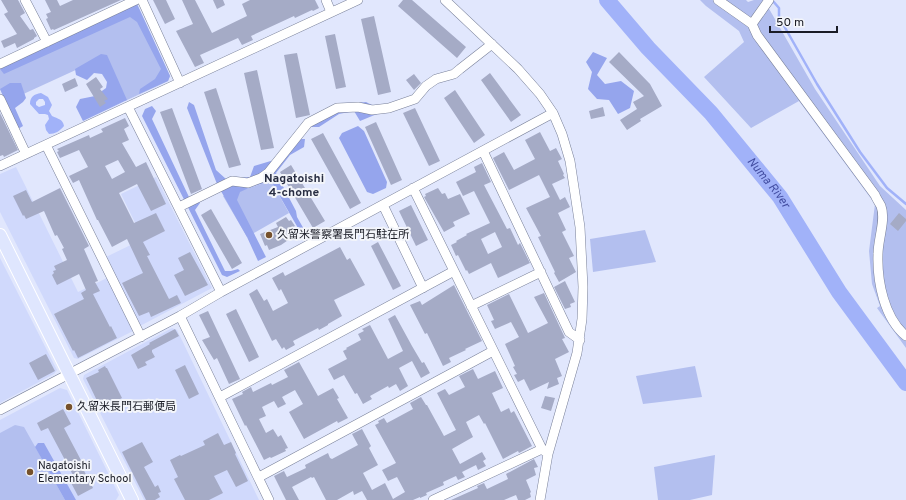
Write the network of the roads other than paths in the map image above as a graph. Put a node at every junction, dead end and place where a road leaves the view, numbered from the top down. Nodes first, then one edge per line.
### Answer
1 (25, 0) edge
2 (136, 0) edge
3 (142, 0) edge
4 (326, 0) edge
5 (358, 0) edge
6 (445, 0) edge
7 (718, 0) edge
8 (768, 2) edge
9 (331, 12) junction
10 (752, 24) junction
11 (47, 42) junction
12 (492, 44) junction
13 (0, 64) edge
14 (180, 83) junction
15 (0, 99) edge
16 (128, 107) junction
17 (552, 113) junction
18 (46, 145) junction
19 (483, 151) junction
20 (26, 154) junction
21 (0, 166) edge
22 (413, 188) junction
23 (383, 205) junction
24 (179, 207) junction
25 (0, 235) edge
26 (454, 272) junction
27 (541, 272) junction
28 (423, 288) junction
29 (221, 292) junction
30 (471, 306) junction
31 (180, 316) junction
32 (906, 336) edge
33 (141, 337) junction
34 (580, 340) junction
35 (493, 351) junction
36 (70, 374) junction
37 (220, 397) junction
38 (0, 410) edge
39 (545, 452) junction
40 (259, 477) junction
41 (129, 499) edge
42 (269, 500) edge
43 (433, 500) edge
44 (540, 500) edge

1 - 11 street
2 - 11 street
3 - 14 street
4 - 9 street
5 - 9 street
6 - 12 street
7 - 10 street
8 - 10 street
9 - 14 street
10 - 32 street
11 - 13 street
12 - 17 street
12 - 24 street
14 - 16 street
15 - 20 street
16 - 18 street
16 - 24 street
17 - 19 street
17 - 34 street
18 - 20 street
18 - 33 street
19 - 22 street
19 - 27 street
20 - 21 street
22 - 23 street
22 - 26 street
23 - 28 street
23 - 29 street
24 - 29 street
25 - 36 main road
26 - 28 street
26 - 30 street
27 - 30 street
27 - 34 street
28 - 37 street
29 - 31 street
30 - 35 street
31 - 33 street
31 - 37 street
33 - 36 street
34 - 39 street
35 - 39 street
35 - 40 street
36 - 38 street
36 - 41 main road
37 - 40 street
39 - 43 street
39 - 44 street
40 - 42 street

